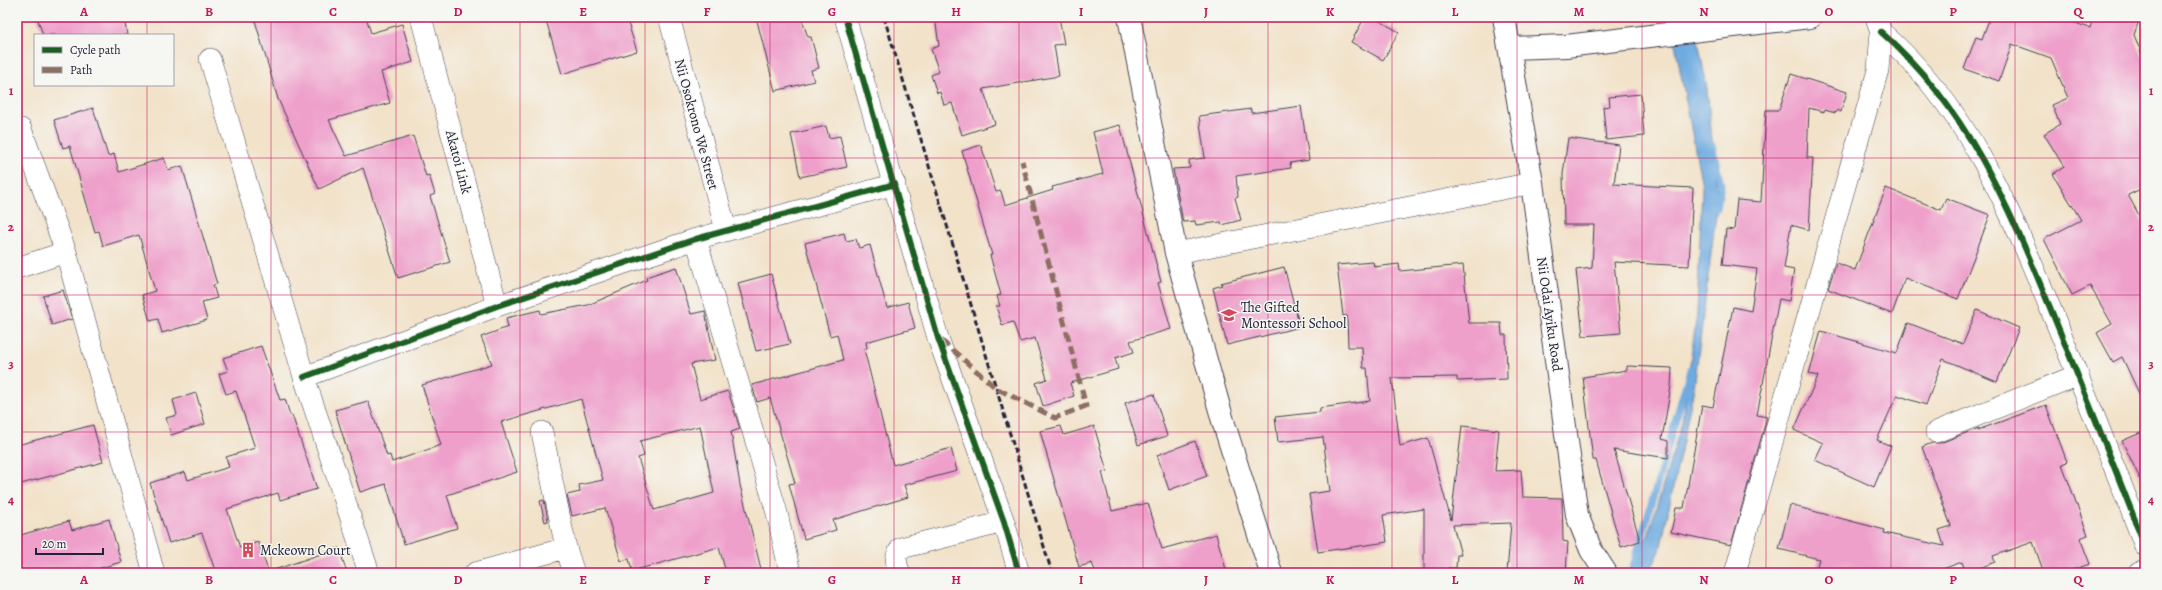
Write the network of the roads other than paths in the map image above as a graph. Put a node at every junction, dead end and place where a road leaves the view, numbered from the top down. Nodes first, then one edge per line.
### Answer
1 (421, 17) edge
2 (669, 17) edge
3 (846, 17) edge
4 (1129, 17) edge
5 (1504, 17) edge
6 (1810, 17) edge
7 (1878, 25) edge
8 (1510, 48) junction
9 (210, 59) dead end
10 (21, 129) dead end
11 (1532, 182) junction
12 (895, 184) junction
13 (726, 230) junction
14 (696, 239) junction
15 (66, 252) junction
16 (1176, 253) junction
17 (17, 268) edge
18 (497, 306) junction
19 (2078, 375) junction
20 (304, 377) junction
21 (542, 432) dead end
22 (1936, 432) dead end
23 (1004, 522) junction
24 (2145, 546) edge
25 (566, 548) junction
26 (2145, 571) edge
27 (154, 573) edge
28 (369, 573) edge
29 (476, 573) edge
30 (574, 573) edge
31 (790, 573) edge
32 (900, 573) edge
33 (1019, 573) edge
34 (1271, 573) edge
35 (1606, 573) edge
36 (1735, 573) edge
37 (2139, 573) edge

1 - 18 street, Akatoi Link
2 - 13 street, Nii Osokrono We Street
3 - 12 street
4 - 16 street
5 - 8 street, Nii Odai Ayiku Road
6 - 8 street
7 - 19 street
7 - 36 street
8 - 11 street, Nii Odai Ayiku Road
9 - 20 street
10 - 15 street
11 - 16 street
11 - 35 street, Nii Odai Ayiku Road
12 - 13 street
12 - 23 street
13 - 14 street
14 - 18 street
14 - 31 street
15 - 17 street
15 - 27 street
16 - 34 street
18 - 20 street
19 - 22 street
19 - 24 street
20 - 28 street
21 - 25 street
23 - 32 street
23 - 33 street
25 - 29 street
25 - 30 street
26 - 37 street

